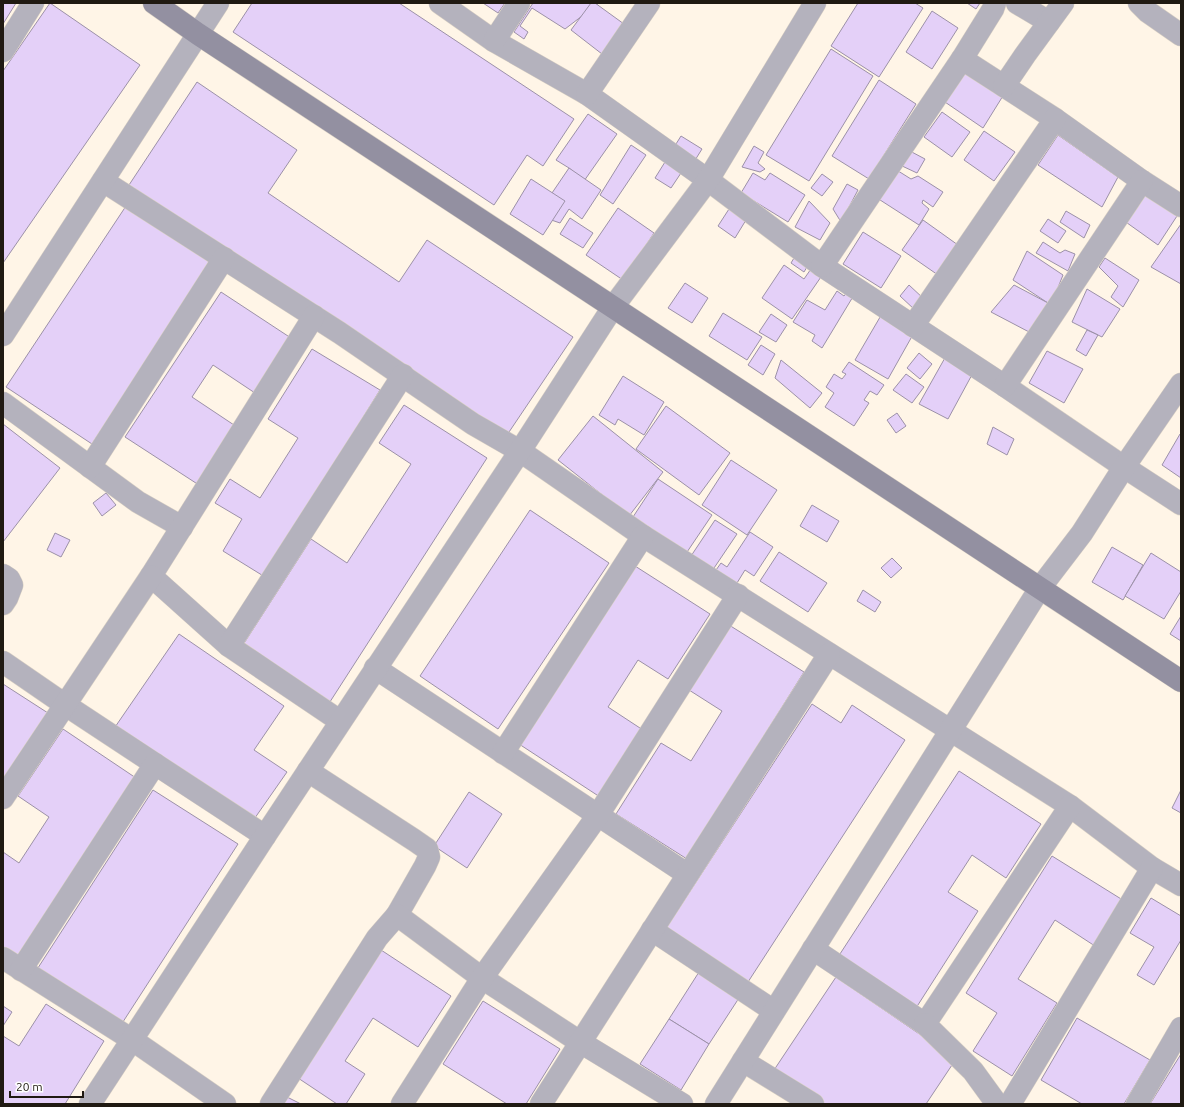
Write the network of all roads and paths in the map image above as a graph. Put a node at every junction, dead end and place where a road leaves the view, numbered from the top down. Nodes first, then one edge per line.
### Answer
1 (33, 3) edge
2 (154, 3) edge
3 (218, 3) edge
4 (440, 3) edge
5 (519, 3) edge
6 (649, 3) edge
7 (815, 3) edge
8 (995, 3) edge
9 (1017, 3) edge
10 (1063, 3) edge
11 (1139, 3) edge
12 (1049, 22) junction
13 (198, 34) junction
14 (1181, 35) edge
15 (494, 41) junction
16 (3, 51) edge
17 (962, 59) junction
18 (1004, 86) junction
19 (587, 94) junction
20 (1055, 119) junction
21 (103, 180) junction
22 (708, 180) junction
23 (1142, 181) junction
24 (1181, 206) edge
25 (224, 258) junction
26 (822, 266) junction
27 (613, 307) junction
28 (314, 316) junction
29 (913, 326) junction
30 (3, 335) edge
31 (403, 376) junction
32 (1181, 384) edge
33 (1005, 386) junction
34 (3, 403) edge
35 (520, 451) junction
36 (90, 467) junction
37 (1124, 468) junction
38 (1181, 504) edge
39 (182, 527) junction
40 (643, 536) junction
41 (3, 575) edge
42 (151, 576) junction
43 (1040, 588) junction
44 (738, 595) junction
45 (3, 604) edge
46 (229, 646) junction
47 (829, 654) junction
48 (3, 662) edge
49 (375, 668) junction
50 (1181, 681) edge
51 (64, 704) junction
52 (340, 721) junction
53 (951, 730) junction
54 (503, 753) junction
55 (155, 764) junction
56 (308, 771) junction
57 (3, 798) edge
58 (1070, 806) junction
59 (598, 815) junction
60 (265, 836) junction
61 (1152, 868) junction
62 (687, 874) junction
63 (1181, 885) edge
64 (397, 915) junction
65 (652, 930) junction
66 (813, 949) junction
67 (3, 958) edge
68 (21, 970) junction
69 (482, 978) junction
70 (774, 1011) junction
71 (925, 1024) junction
72 (1181, 1028) edge
73 (131, 1039) junction
74 (580, 1042) junction
75 (743, 1061) junction
76 (90, 1104) edge
77 (225, 1104) edge
78 (271, 1104) edge
79 (402, 1104) edge
80 (541, 1104) edge
81 (682, 1104) edge
82 (716, 1104) edge
83 (813, 1104) edge
84 (997, 1104) edge
85 (1010, 1104) edge
86 (1137, 1104) edge

1 - 16 street
2 - 13 main road
3 - 13 street
4 - 15 street
5 - 15 street
6 - 19 street
7 - 22 street
8 - 17 street
9 - 12 street
10 - 12 street
11 - 14 street
12 - 18 street
13 - 21 street
13 - 27 main road
15 - 19 street
17 - 18 street
17 - 26 street
18 - 20 street
19 - 22 street
20 - 23 street
20 - 29 street
21 - 25 street
21 - 30 street
22 - 26 street
22 - 27 street
23 - 24 street
23 - 33 street
25 - 28 street
25 - 36 street
26 - 29 street
27 - 35 street
27 - 43 main road
28 - 31 street
28 - 39 street
29 - 33 street
31 - 35 street
31 - 46 street
32 - 37 street
33 - 37 street
34 - 36 street
35 - 40 street
35 - 49 street
36 - 39 street
37 - 38 street
37 - 43 street
39 - 42 street
40 - 44 street
40 - 54 street
41 - 45 street
42 - 46 street
42 - 51 street
43 - 50 main road
43 - 53 street
44 - 47 street
44 - 59 street
46 - 52 street
47 - 53 street
47 - 62 street
48 - 51 street
49 - 52 street
49 - 54 street
51 - 55 street
51 - 57 street
52 - 56 street
53 - 58 street
53 - 66 street
54 - 59 street
55 - 60 street
55 - 68 street
56 - 60 street
56 - 64 street
58 - 61 street
58 - 71 street
59 - 62 street
59 - 69 street
60 - 73 street
61 - 63 street
61 - 85 street
62 - 65 street
64 - 69 street
64 - 78 street
65 - 70 street
65 - 74 street
66 - 70 street
66 - 71 street
67 - 68 street
68 - 73 street
69 - 74 street
69 - 79 street
70 - 75 street
71 - 84 street
72 - 86 street
73 - 76 street
73 - 77 street
74 - 80 street
74 - 81 street
75 - 82 street
75 - 83 street

